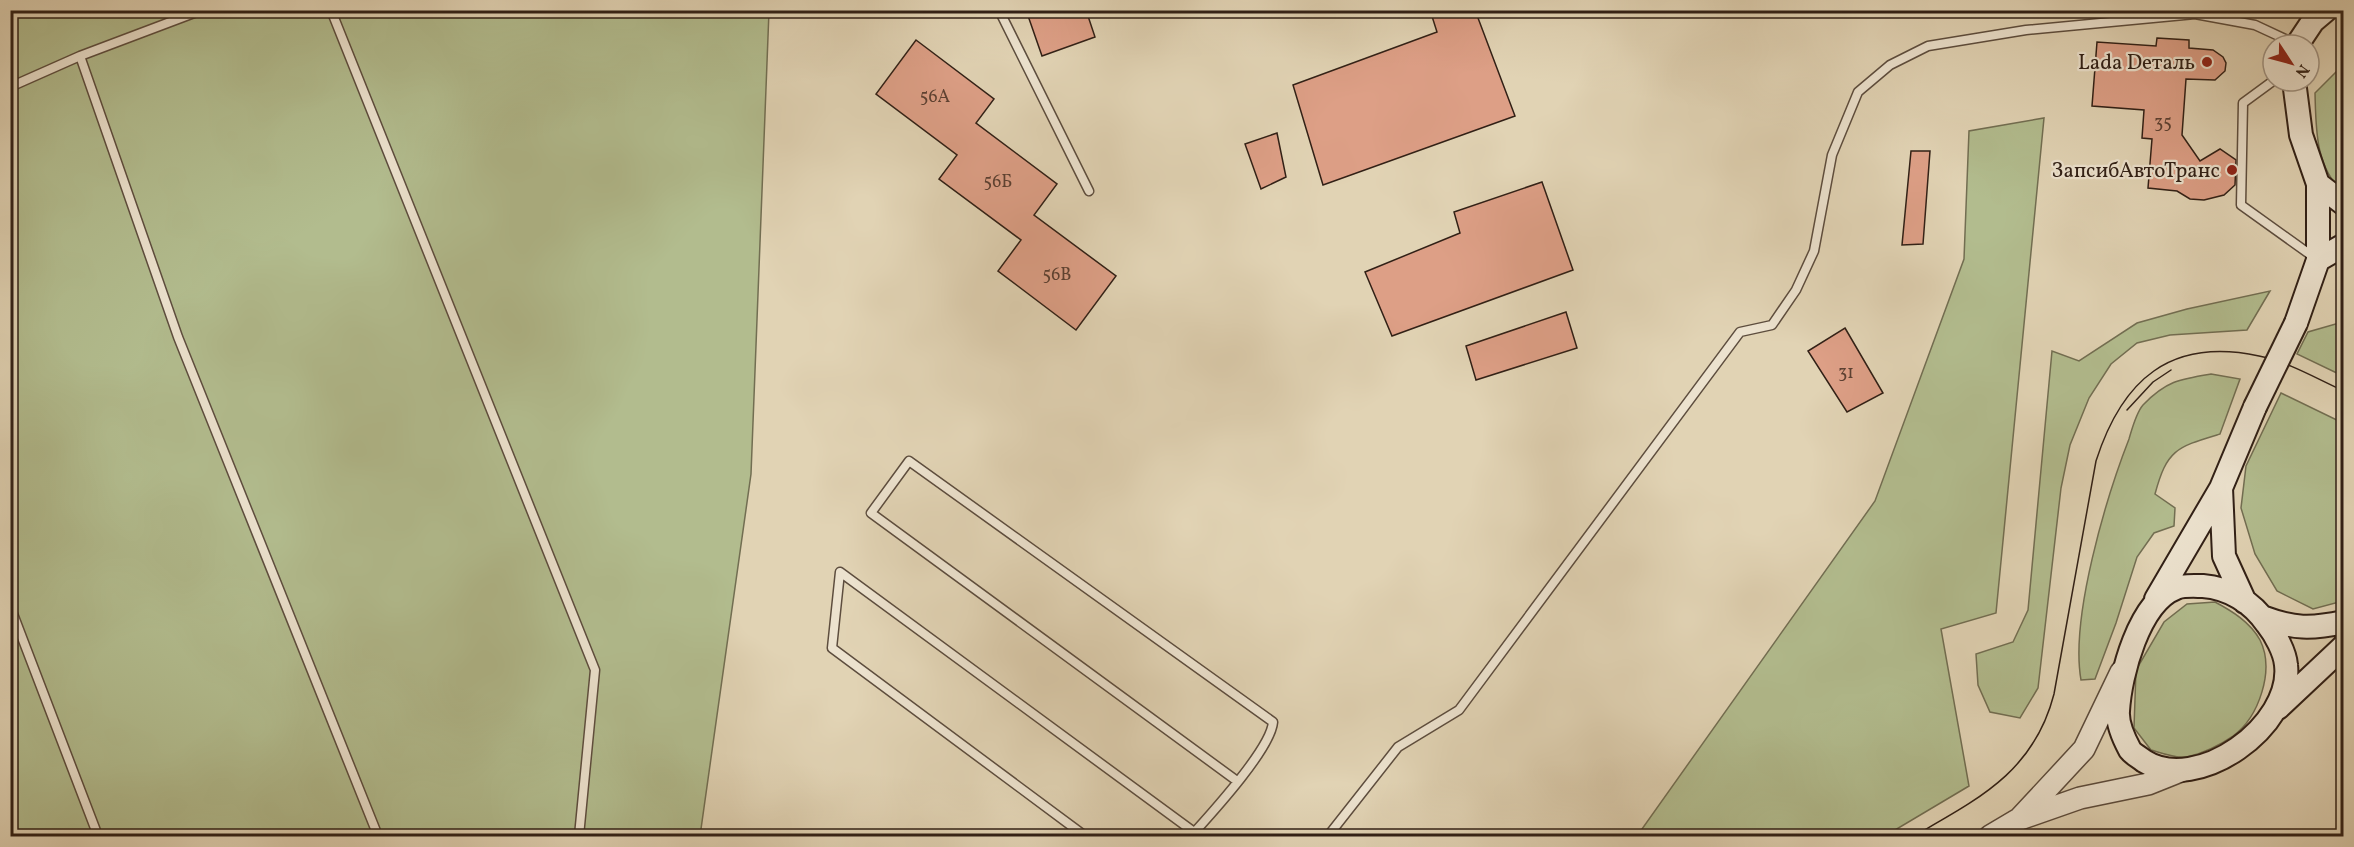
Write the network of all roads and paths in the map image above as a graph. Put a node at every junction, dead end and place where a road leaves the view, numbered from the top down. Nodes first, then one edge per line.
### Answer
1 (202, 10) edge
2 (331, 10) edge
3 (999, 10) edge
4 (2319, 14) edge
5 (2272, 33) edge
6 (2306, 33) edge
7 (80, 56) junction
8 (10, 87) edge
9 (2261, 90) edge
10 (2296, 93) edge
11 (2318, 184) junction
12 (1089, 191) dead end
13 (2343, 204) edge
14 (2343, 246) edge
15 (2318, 260) junction
16 (2221, 488) junction
17 (2245, 602) junction
18 (2152, 605) junction
19 (10, 606) edge
20 (2262, 617) junction
21 (2343, 622) edge
22 (2343, 646) edge
23 (2125, 664) junction
24 (2276, 709) junction
25 (2183, 770) junction
26 (1238, 781) junction
27 (2007, 830) edge
28 (1192, 835) edge
29 (98, 837) edge
30 (378, 837) edge
31 (579, 837) edge
32 (1085, 837) edge
33 (1328, 837) edge

1 - 7 lane
2 - 31 lane
3 - 12 lane
4 - 6 main road
5 - 33 lane
7 - 8 lane
7 - 30 lane
9 - 15 lane
10 - 11 main road
11 - 13 main road
11 - 15 main road
14 - 15 main road
15 - 16 main road, bridge
16 - 17 main road
16 - 18 main road
17 - 18 main road
17 - 20 main road
18 - 23 main road
19 - 29 lane
20 - 21 main road
20 - 24 main road
22 - 24 main road
23 - 25 main road
23 - 27 street
24 - 25 main road
25 - 27 street
26 - 26 lane
26 - 28 lane
28 - 32 lane

